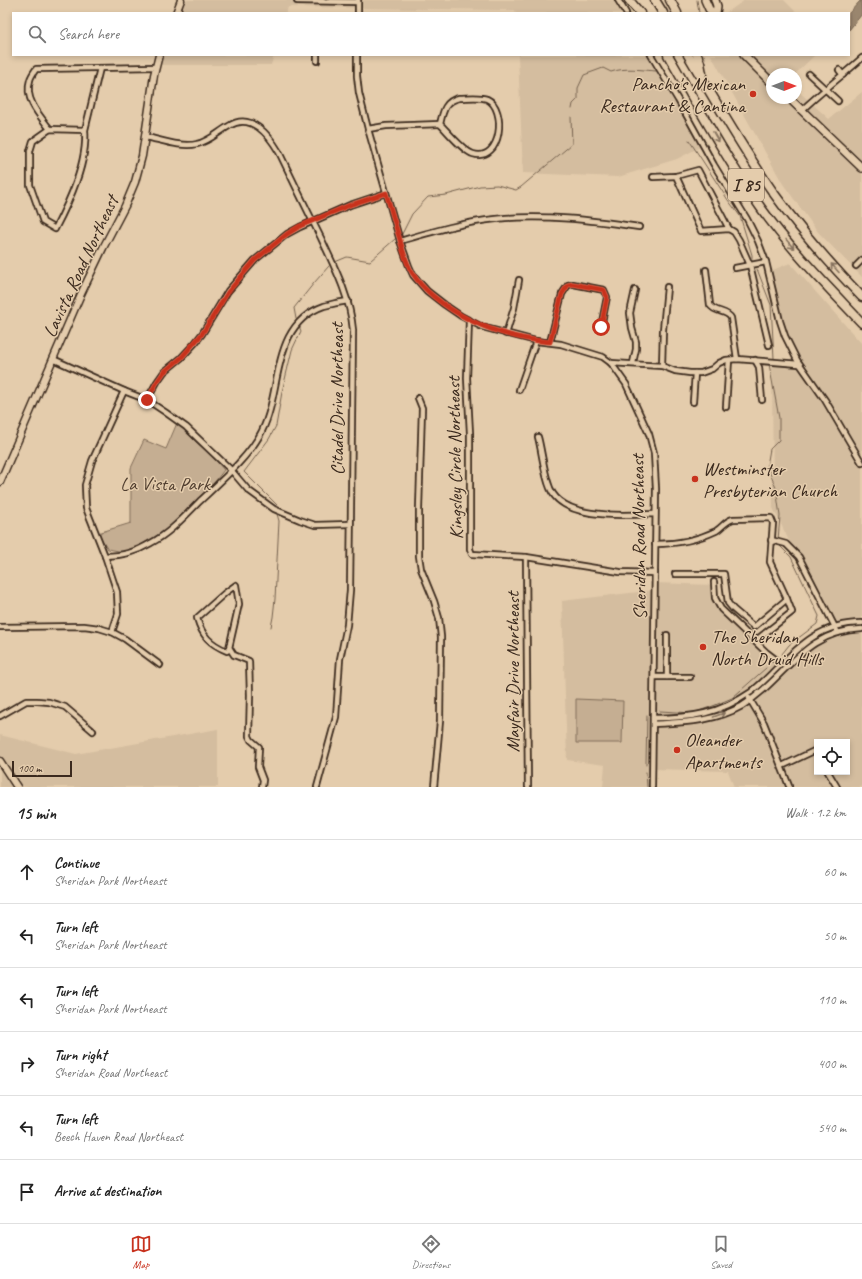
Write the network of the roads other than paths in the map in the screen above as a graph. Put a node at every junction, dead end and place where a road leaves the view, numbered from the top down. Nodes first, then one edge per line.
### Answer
1 (181, 0) edge
2 (618, 0) edge
3 (629, 0) edge
4 (635, 0) edge
5 (655, 0) edge
6 (670, 0) edge
7 (297, 1) dead end
8 (358, 1) edge
9 (715, 1) edge
10 (706, 2) edge
11 (176, 12) edge
12 (358, 12) edge
13 (625, 12) edge
14 (640, 12) edge
15 (641, 12) edge
16 (662, 12) edge
17 (676, 12) edge
18 (712, 12) edge
19 (714, 12) edge
20 (160, 56) edge
21 (317, 56) edge
22 (357, 56) edge
23 (652, 56) edge
24 (669, 56) edge
25 (689, 56) edge
26 (697, 56) edge
27 (745, 56) edge
28 (862, 58) edge
29 (317, 61) dead end
30 (100, 68) junction
31 (156, 68) junction
32 (839, 70) dead end
33 (809, 74) dead end
34 (843, 75) junction
35 (766, 77) edge
36 (704, 81) junction
37 (825, 88) junction
38 (838, 101) dead end
39 (796, 104) edge
40 (802, 110) junction
41 (440, 124) junction
42 (50, 129) junction
43 (368, 129) junction
44 (85, 130) junction
45 (146, 138) junction
46 (862, 168) edge
47 (676, 176) junction
48 (653, 177) dead end
49 (386, 193) junction
50 (313, 221) junction
51 (640, 227) dead end
52 (729, 229) junction
53 (400, 241) junction
54 (862, 260) edge
55 (766, 262) junction
56 (750, 265) junction
57 (856, 266) dead end
58 (735, 268) dead end
59 (706, 270) dead end
60 (519, 280) dead end
61 (667, 287) dead end
62 (635, 290) dead end
63 (862, 296) edge
64 (348, 301) junction
65 (469, 320) junction
66 (862, 323) edge
67 (601, 327) dead end
68 (506, 334) junction
69 (536, 341) junction
70 (550, 342) junction
71 (768, 345) dead end
72 (53, 359) junction
73 (737, 359) junction
74 (729, 360) junction
75 (755, 360) junction
76 (611, 363) junction
77 (633, 363) junction
78 (799, 364) junction
79 (662, 366) junction
80 (695, 373) junction
81 (519, 390) dead end
82 (124, 391) junction
83 (418, 398) dead end
84 (147, 400) junction
85 (762, 400) dead end
86 (692, 402) dead end
87 (726, 407) dead end
88 (538, 437) dead end
89 (862, 463) edge
90 (231, 470) junction
91 (0, 481) edge
92 (655, 514) junction
93 (350, 524) junction
94 (771, 540) junction
95 (655, 544) junction
96 (105, 556) junction
97 (526, 557) junction
98 (655, 573) junction
99 (675, 574) dead end
100 (725, 587) junction
101 (787, 599) junction
102 (862, 623) edge
103 (836, 626) junction
104 (0, 627) edge
105 (862, 629) edge
106 (112, 632) junction
107 (838, 633) junction
108 (667, 635) dead end
109 (755, 641) junction
110 (230, 649) junction
111 (160, 665) dead end
112 (783, 666) junction
113 (654, 677) junction
114 (667, 677) junction
115 (690, 677) dead end
116 (747, 695) junction
117 (750, 700) junction
118 (0, 716) edge
119 (653, 721) junction
120 (93, 731) dead end
121 (814, 752) edge
122 (0, 761) edge
123 (782, 766) junction
124 (830, 775) edge
125 (789, 786) dead end
126 (18, 787) edge
127 (262, 787) edge
128 (316, 787) edge
129 (434, 787) edge
130 (528, 787) edge
131 (652, 787) edge
132 (837, 787) edge

1 - 11 main road
2 - 13 street
3 - 14 highway
4 - 15 highway
5 - 16 highway
6 - 17 highway
7 - 8 street
8 - 12 street
9 - 19 main road
10 - 18 main road
20 - 31 main road, Lavista Road Northeast
21 - 29 street
22 - 43 street, Sheridan Road Northeast
23 - 55 street
24 -> 66 highway, I 85
25 - 36 highway, I 85
26 - 36 highway
27 - 35 main road
28 - 34 street
30 - 31 street
30 - 42 street
30 - 44 street
31 - 45 main road, Lavista Road Northeast
32 - 34 street
33 - 37 street
34 - 37 street
63 -> 36 highway, I 85
37 - 38 street
37 - 40 street
39 - 40 main road
40 - 46 main road
41 - 41 street
41 - 43 street
42 - 44 street
42 - 44 street
43 - 49 street, Sheridan Road Northeast
45 - 50 street, Citadel Drive Northeast
45 - 72 main road, Lavista Road Northeast
47 - 48 street
47 - 52 street
47 - 52 street
49 - 50 street
49 - 53 street, Sheridan Road Northeast
50 - 64 street, Citadel Drive Northeast
50 - 84 street
51 - 53 street
52 - 56 street
53 - 65 street, Sheridan Road Northeast
54 - 57 street
55 - 56 street
55 - 78 street
56 - 58 street
56 - 71 street
59 - 73 street
60 - 68 street
61 - 79 street
62 - 77 street
64 - 90 street
64 - 93 street, Citadel Drive Northeast
65 - 68 street, Sheridan Road Northeast
65 - 97 street, Kingsley Circle Northeast
67 - 70 street
68 - 69 street, Sheridan Road Northeast
69 - 70 street, Sheridan Road Northeast
69 - 81 street
70 - 76 street, Sheridan Road Northeast
72 - 82 street
72 - 91 main road, Lavista Road Northeast
73 - 74 street
73 - 75 street
74 - 80 street
74 - 87 street
75 - 78 street
75 - 85 street
76 - 77 street
76 - 92 street, Sheridan Road Northeast
77 - 79 street
78 - 89 street
79 - 80 street
80 - 86 street
82 - 84 street
82 - 96 street
83 - 129 street
84 - 90 street
88 - 92 street
90 - 93 street
90 - 96 street
92 - 95 street, Sheridan Road Northeast
93 - 128 street, Citadel Drive Northeast
94 - 95 street
94 - 101 street
94 - 103 street
95 - 98 street, Sheridan Road Northeast
96 - 106 street
97 - 98 street, Kingsley Circle Northeast
97 - 130 street, Mayfair Drive Northeast
98 - 113 street, Sheridan Road Northeast
99 - 100 street
100 - 101 street
100 - 109 street
101 - 109 street
102 - 103 street
103 - 107 street
103 - 112 street
104 - 106 street
105 - 107 street
106 - 111 street
107 - 112 street
108 - 114 street
109 - 112 street
110 - 110 street
110 - 127 street
112 - 116 street
112 - 117 street
113 - 114 street
113 - 119 street, Sheridan Road Northeast
114 - 115 street
116 - 117 street
116 - 119 street
119 -> 117 street
117 - 123 street
118 - 120 street
119 - 131 street, Sheridan Road Northeast
121 - 123 street
122 - 126 main road
123 - 125 street
124 - 132 street

